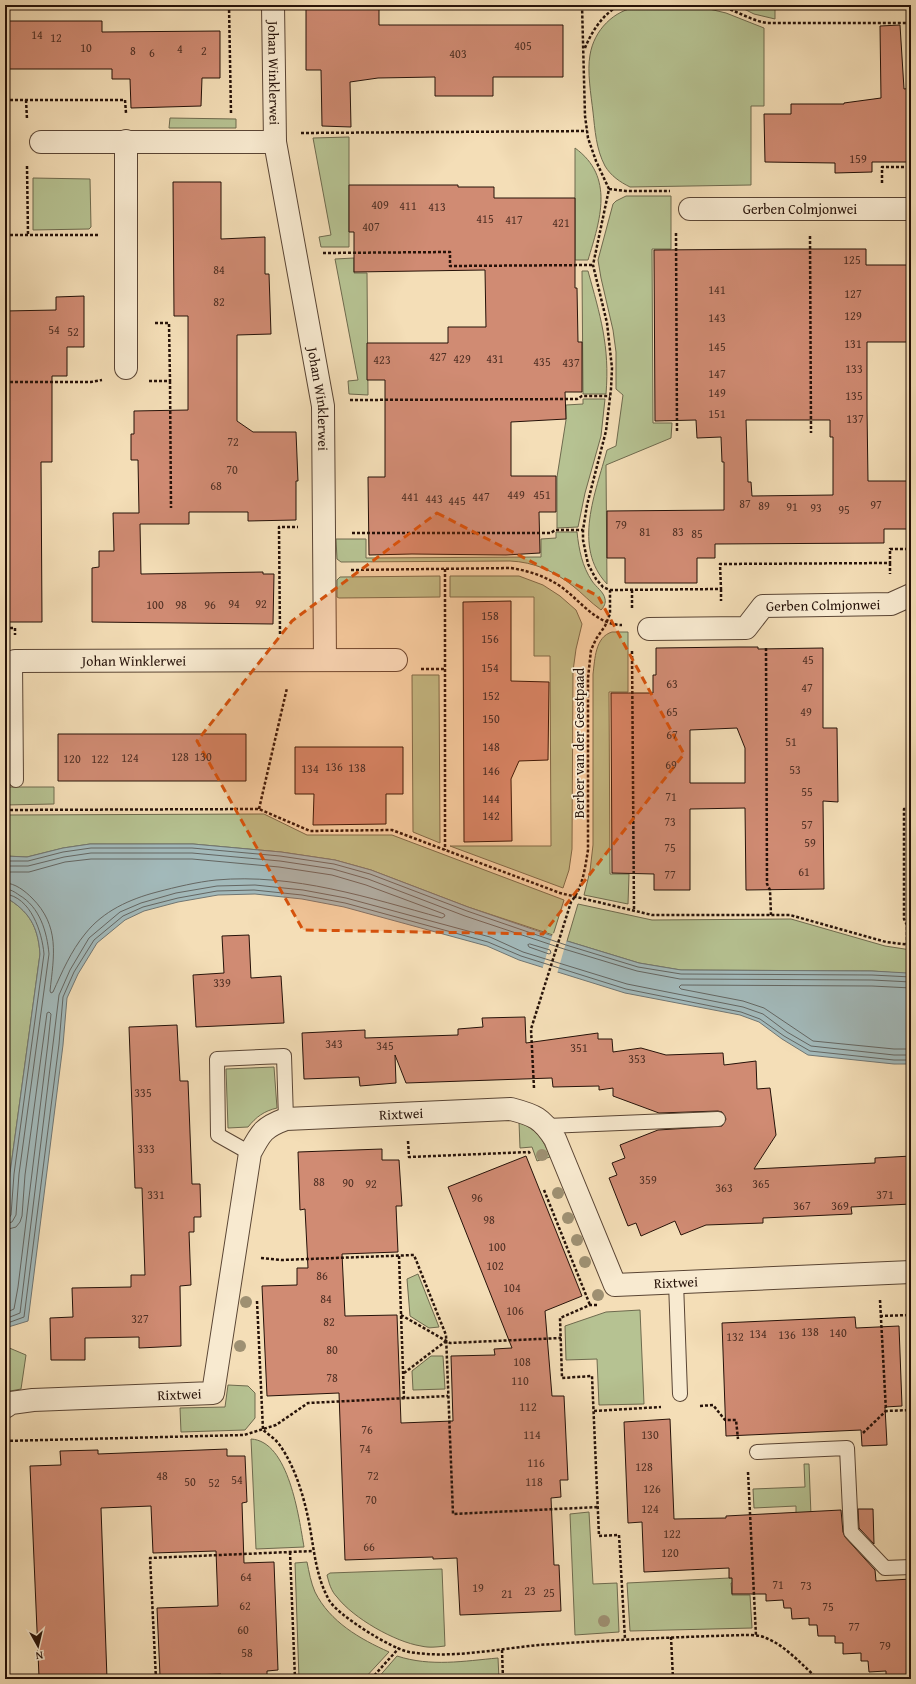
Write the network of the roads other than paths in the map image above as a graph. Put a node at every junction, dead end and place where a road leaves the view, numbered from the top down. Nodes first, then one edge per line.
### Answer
1 (273, 5) edge
2 (275, 138) junction
3 (126, 141) junction
4 (41, 142) dead end
5 (690, 209) dead end
6 (911, 209) edge
7 (126, 368) dead end
8 (911, 595) edge
9 (641, 627) road end
10 (326, 660) junction
11 (396, 660) dead end
12 (15, 661) joint
13 (16, 780) dead end
14 (286, 1119) junction
15 (718, 1119) dead end
16 (539, 1120) junction
17 (250, 1153) junction
18 (911, 1272) edge
19 (676, 1282) junction
20 (680, 1394) dead end
21 (5, 1408) edge
22 (757, 1452) dead end
23 (911, 1567) edge

1 - 2 street, Johan Winklerwei
2 - 3 street, Johan Winklerwei
2 - 10 street, Johan Winklerwei
3 - 4 street, Johan Winklerwei
3 - 7 street
5 - 6 street, Gerben Colmjonwei
8 - 9 street, Gerben Colmjonwei
10 - 11 street, Johan Winklerwei
10 - 12 street, Johan Winklerwei
12 - 13 lane
14 - 16 street, Rixtwei
14 - 17 street, Rixtwei
14 - 17 lane
15 - 16 lane
16 - 19 street, Rixtwei
17 - 21 street, Rixtwei
18 - 19 street, Rixtwei
19 - 20 lane
22 - 23 lane

